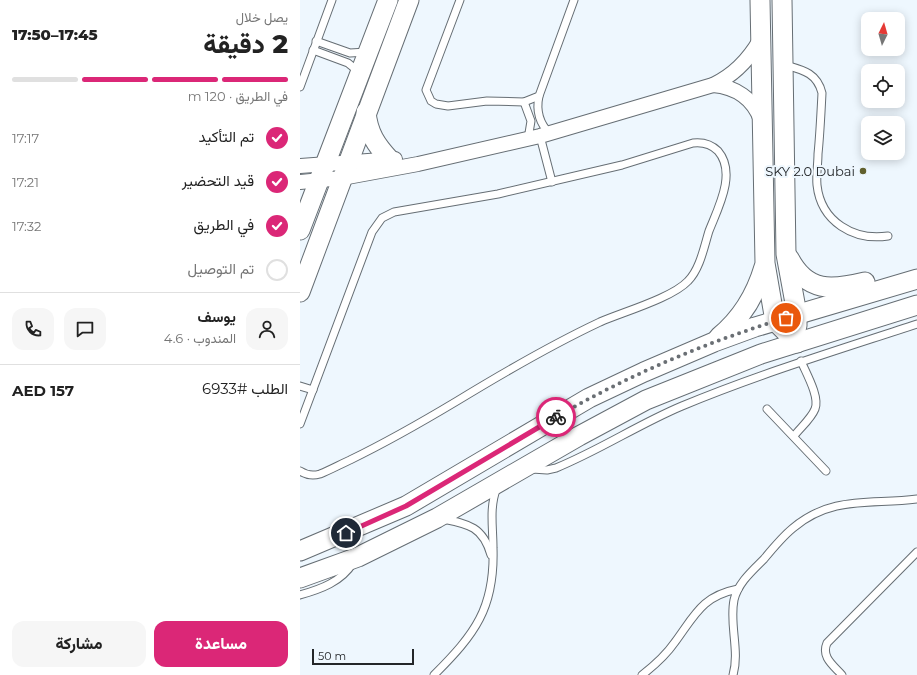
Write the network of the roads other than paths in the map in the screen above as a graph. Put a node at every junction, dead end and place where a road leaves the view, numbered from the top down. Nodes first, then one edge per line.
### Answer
1 (332, 0) edge
2 (388, 0) edge
3 (409, 0) edge
4 (460, 0) edge
5 (574, 0) edge
6 (760, 0) edge
7 (782, 0) edge
8 (760, 40) junction
9 (316, 41) junction
10 (313, 50) junction
11 (369, 52) junction
12 (783, 64) junction
13 (360, 74) junction
14 (713, 85) junction
15 (300, 87) edge
16 (540, 96) junction
17 (524, 102) junction
18 (366, 112) junction
19 (762, 122) junction
20 (539, 136) junction
21 (390, 160) junction
22 (429, 161) junction
23 (300, 166) edge
24 (345, 170) junction
25 (323, 172) junction
26 (300, 182) edge
27 (552, 182) junction
28 (300, 210) edge
29 (300, 230) edge
30 (888, 236) dead end
31 (786, 254) junction
32 (765, 263) junction
33 (917, 269) edge
34 (917, 279) edge
35 (300, 292) edge
36 (917, 306) edge
37 (797, 314) junction
38 (775, 321) junction
39 (917, 324) edge
40 (714, 342) junction
41 (799, 352) junction
42 (300, 386) edge
43 (313, 390) junction
44 (767, 409) dead end
45 (300, 424) edge
46 (794, 436) junction
47 (300, 471) edge
48 (826, 471) dead end
49 (499, 483) junction
50 (917, 499) edge
51 (406, 506) junction
52 (437, 518) junction
53 (346, 533) junction
54 (300, 540) edge
55 (300, 551) edge
56 (917, 552) edge
57 (358, 557) junction
58 (300, 560) edge
59 (494, 567) junction
60 (300, 578) edge
61 (738, 590) junction
62 (300, 595) edge
63 (436, 674) edge
64 (642, 675) edge
65 (732, 675) edge
66 (842, 675) edge

1 - 9 lane
2 - 11 street
3 - 18 street
4 - 17 lane
5 - 16 lane
6 - 8 street
7 - 12 street
8 - 14 street
8 - 19 street
9 - 10 lane
9 - 11 lane
10 - 13 lane
10 - 15 lane
11 - 13 street
12 - 30 lane
12 - 31 street
13 - 25 street
14 - 19 street
14 - 20 street
16 - 17 lane
16 - 20 lane
17 - 20 lane
18 - 21 street
18 - 24 street
19 - 32 street
20 - 22 street
20 - 27 lane
21 - 22 street
21 - 24 street
22 - 24 street
23 - 25 street
24 - 25 street
24 - 35 street
25 - 26 street
25 - 29 street
27 - 43 lane
27 - 47 lane
28 - 29 street
31 - 33 street
31 - 37 street
32 - 38 street
32 - 40 street
34 - 37 street
36 - 41 street
37 - 38 street
37 - 41 street
38 - 40 street
38 - 41 street
39 - 41 lane
40 - 51 street
41 - 46 lane
41 - 49 street
42 - 43 lane
43 - 45 lane
44 - 46 lane
46 - 48 lane
49 - 52 street
49 - 59 lane
50 - 61 lane
51 - 53 street
51 - 58 street
52 - 57 street
52 - 59 lane
53 - 54 street
53 - 55 street
56 - 66 lane
57 - 60 street
57 - 62 lane
59 - 63 lane
61 - 64 lane
61 - 65 lane

